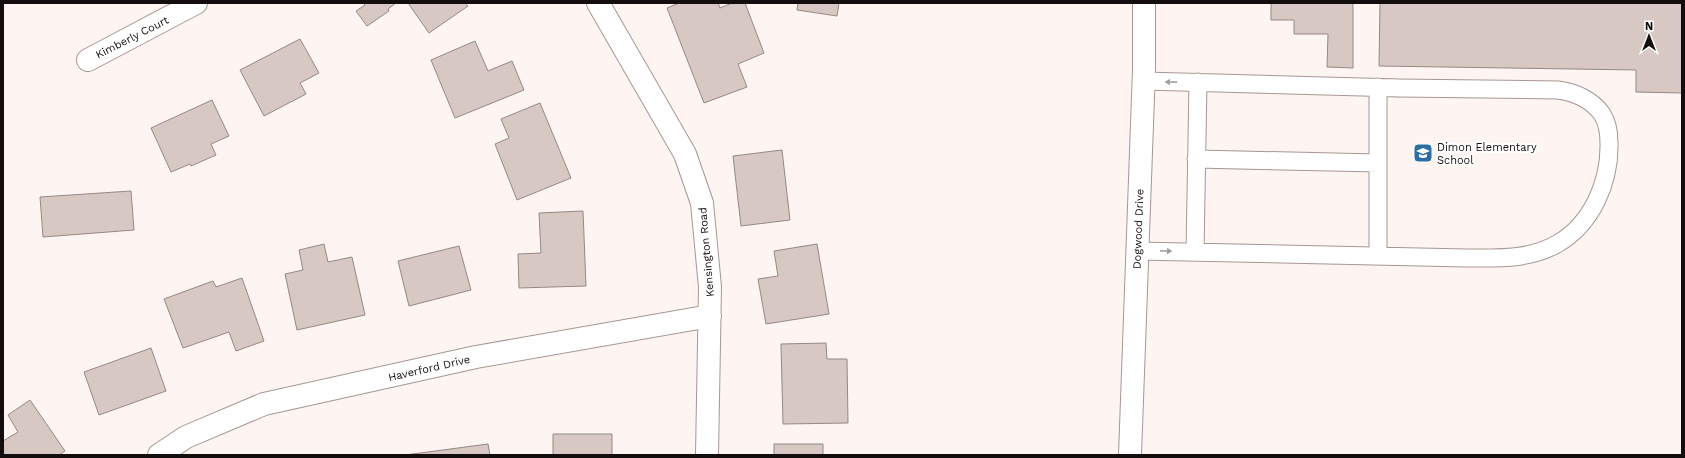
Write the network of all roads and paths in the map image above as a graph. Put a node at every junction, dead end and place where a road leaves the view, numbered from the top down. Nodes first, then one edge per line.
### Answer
1 (196, 3) edge
2 (598, 3) edge
3 (1144, 3) edge
4 (88, 60) dead end
5 (1144, 81) junction
6 (1198, 82) junction
7 (1378, 87) junction
8 (1196, 159) junction
9 (1378, 163) junction
10 (1137, 251) junction
11 (1195, 252) junction
12 (1378, 256) junction
13 (710, 316) junction
14 (159, 455) edge
15 (707, 455) edge
16 (1130, 455) edge

1 - 4 street, Kimberly Court
2 - 13 street, Kensington Road
3 - 5 street, Dogwood Drive
6 -> 5 lane
5 - 10 street, Dogwood Drive
6 - 7 lane
6 - 8 lane
7 - 9 lane
7 - 12 lane
8 - 9 lane
8 - 11 lane
9 - 12 lane
10 -> 11 lane
10 - 16 street, Dogwood Drive
11 - 12 lane
13 - 14 street, Haverford Drive
13 - 15 street, Kensington Road

